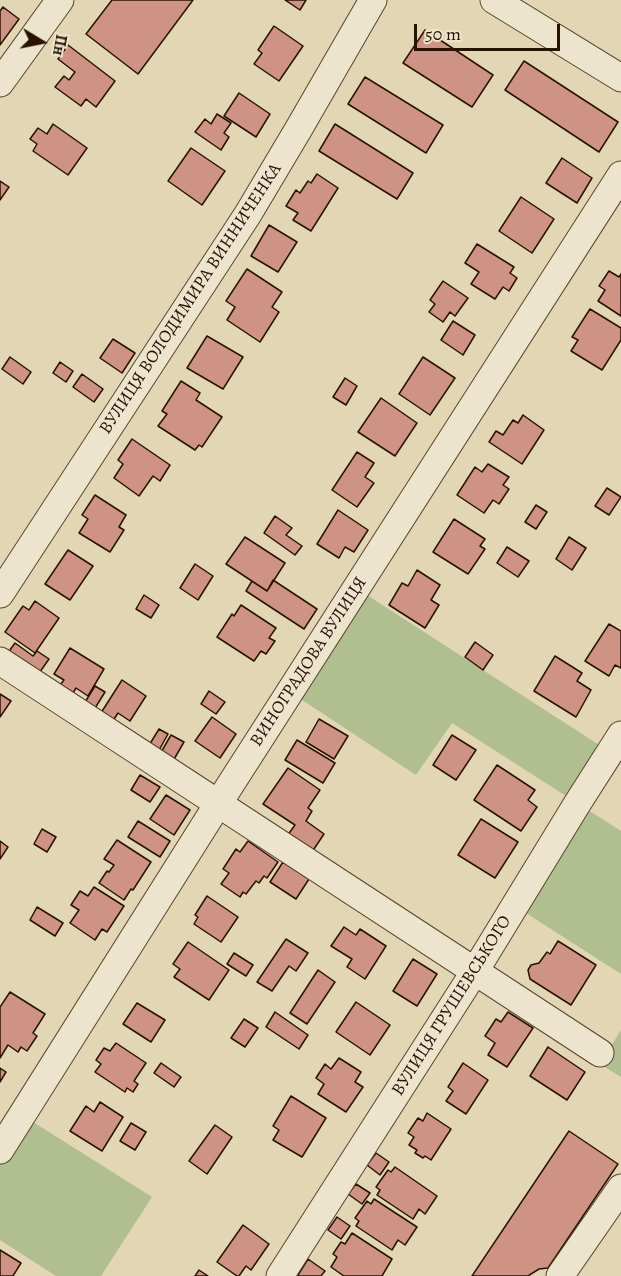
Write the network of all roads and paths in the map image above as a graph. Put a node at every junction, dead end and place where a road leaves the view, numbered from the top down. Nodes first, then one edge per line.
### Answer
1 (60, 0) edge
2 (373, 0) edge
3 (494, 0) edge
4 (2, 77) edge
5 (621, 78) edge
6 (621, 175) edge
7 (0, 594) edge
8 (0, 661) edge
9 (621, 735) edge
10 (218, 804) junction
11 (475, 971) junction
12 (600, 1053) dead end
13 (0, 1150) edge
14 (618, 1198) edge
15 (280, 1276) edge
16 (560, 1276) edge

1 - 4 street
2 - 7 street, ВУЛИЦЯ ВОЛОДИМИРА ВИННИЧЕНКА
3 - 5 street
6 - 10 street, ВИНОГРАДОВА ВУЛИЦЯ
8 - 10 street
9 - 11 street, ВУЛИЦЯ ГРУШЕВСЬКОГО
10 - 11 street
10 - 13 street, ВИНОГРАДОВА ВУЛИЦЯ
11 - 12 street
11 - 15 street, ВУЛИЦЯ ГРУШЕВСЬКОГО
14 - 16 street

